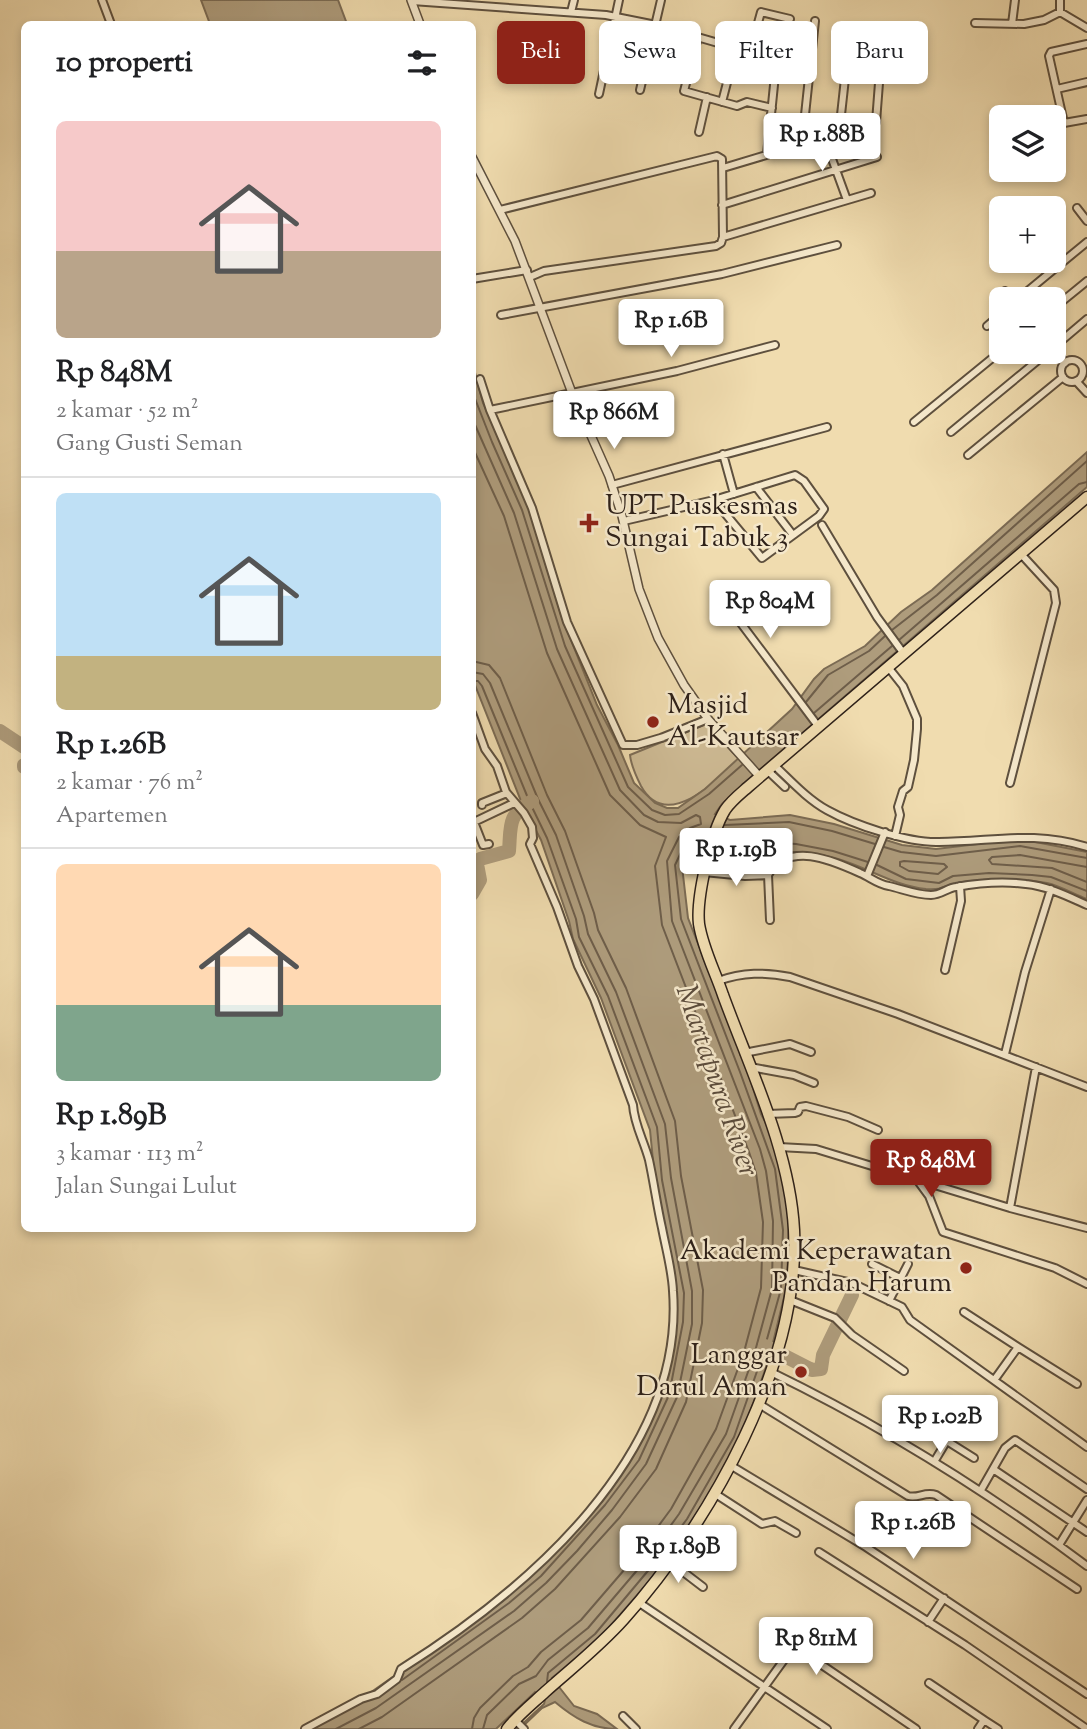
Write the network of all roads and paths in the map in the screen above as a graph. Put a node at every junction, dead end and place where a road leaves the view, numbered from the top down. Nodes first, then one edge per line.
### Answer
1 (102, 0) edge
2 (412, 0) edge
3 (574, 0) edge
4 (619, 0) edge
5 (661, 0) edge
6 (1015, 0) edge
7 (1060, 0) edge
8 (571, 12) junction
9 (1060, 12) junction
10 (615, 17) junction
11 (790, 19) dead end
12 (110, 21) edge
13 (419, 21) edge
14 (636, 21) edge
15 (657, 21) edge
16 (759, 21) edge
17 (975, 23) dead end
18 (1012, 24) junction
19 (1087, 28) edge
20 (1087, 44) edge
21 (1087, 82) edge
22 (641, 84) edge
23 (686, 84) edge
24 (727, 84) edge
25 (774, 84) edge
26 (809, 84) edge
27 (844, 84) edge
28 (879, 84) edge
29 (1057, 89) junction
30 (640, 90) dead end
31 (599, 94) dead end
32 (706, 97) junction
33 (722, 102) junction
34 (772, 108) junction
35 (1087, 119) edge
36 (699, 132) dead end
37 (839, 132) junction
38 (824, 137) junction
39 (802, 143) junction
40 (767, 154) junction
41 (877, 157) dead end
42 (476, 165) edge
43 (723, 168) junction
44 (835, 169) junction
45 (871, 193) dead end
46 (847, 200) junction
47 (722, 205) junction
48 (1077, 208) dead end
49 (500, 210) junction
50 (1087, 221) edge
51 (723, 237) junction
52 (1087, 242) edge
53 (838, 245) dead end
54 (528, 273) junction
55 (476, 279) edge
56 (1087, 281) edge
57 (1033, 287) edge
58 (1066, 298) edge
59 (541, 308) junction
60 (500, 315) dead end
61 (1087, 319) edge
62 (1066, 337) edge
63 (775, 345) dead end
64 (1087, 357) edge
65 (989, 361) edge
66 (1066, 362) edge
67 (1079, 363) junction
68 (1033, 364) edge
69 (1064, 364) edge
70 (1063, 377) junction
71 (480, 379) dead end
72 (1079, 379) junction
73 (1087, 384) edge
74 (572, 393) junction
75 (1087, 393) edge
76 (490, 410) junction
77 (914, 422) dead end
78 (827, 427) dead end
79 (951, 432) dead end
80 (723, 454) junction
81 (968, 455) dead end
82 (612, 485) junction
83 (756, 487) junction
84 (734, 494) junction
85 (1087, 497) edge
86 (713, 500) junction
87 (624, 521) junction
88 (822, 525) dead end
89 (793, 536) junction
90 (1021, 554) junction
91 (722, 598) dead end
92 (903, 652) junction
93 (888, 667) junction
94 (708, 719) junction
95 (476, 724) edge
96 (817, 725) junction
97 (664, 737) junction
98 (637, 748) dead end
99 (765, 771) junction
100 (1010, 783) dead end
101 (785, 787) dead end
102 (507, 793) junction
103 (490, 803) dead end
104 (482, 805) junction
105 (515, 805) junction
106 (476, 807) edge
107 (476, 821) edge
108 (476, 828) edge
109 (884, 834) junction
110 (895, 836) junction
111 (489, 844) dead end
112 (1087, 847) edge
113 (704, 872) junction
114 (768, 875) junction
115 (868, 875) junction
116 (960, 887) junction
117 (1051, 889) junction
118 (1087, 905) edge
119 (770, 920) dead end
120 (944, 970) dead end
121 (718, 981) junction
122 (811, 1052) dead end
123 (744, 1053) junction
124 (1005, 1054) junction
125 (750, 1067) junction
126 (1036, 1067) junction
127 (814, 1083) dead end
128 (1087, 1087) edge
129 (767, 1114) junction
130 (878, 1130) dead end
131 (779, 1147) junction
132 (918, 1181) junction
133 (1010, 1208) junction
134 (1087, 1228) edge
135 (872, 1264) dead end
136 (908, 1264) dead end
137 (794, 1270) junction
138 (901, 1278) junction
139 (1087, 1284) edge
140 (790, 1300) junction
141 (889, 1301) junction
142 (964, 1312) dead end
143 (1018, 1348) junction
144 (904, 1371) dead end
145 (771, 1372) junction
146 (995, 1379) junction
147 (1077, 1384) dead end
148 (760, 1404) junction
149 (923, 1426) dead end
150 (946, 1442) junction
151 (1087, 1447) edge
152 (974, 1458) dead end
153 (934, 1462) junction
154 (730, 1465) junction
155 (993, 1469) junction
156 (1087, 1489) edge
157 (981, 1490) junction
158 (714, 1493) junction
159 (1087, 1500) edge
160 (1073, 1522) junction
161 (1087, 1532) edge
162 (796, 1533) dead end
163 (1059, 1545) junction
164 (819, 1552) dead end
165 (669, 1561) junction
166 (1087, 1566) edge
167 (703, 1587) dead end
168 (1077, 1589) dead end
169 (944, 1598) junction
170 (638, 1602) junction
171 (928, 1622) junction
172 (765, 1626) dead end
173 (794, 1646) junction
174 (929, 1683) dead end
175 (764, 1685) junction
176 (1087, 1694) edge
177 (623, 1716) dead end
178 (984, 1720) junction
179 (520, 1725) edge
180 (305, 1729) edge
181 (507, 1729) edge
182 (636, 1729) edge
183 (735, 1729) edge
184 (827, 1729) edge
185 (916, 1729) edge
186 (978, 1729) edge
187 (998, 1729) edge
188 (1087, 1729) edge

1 - 12 street
2 - 8 street
2 - 13 street
3 - 8 street
4 - 10 street
5 - 15 street
6 - 18 street
7 - 9 street
8 - 10 street
9 - 18 street
9 - 19 street
10 - 14 street
10 - 31 street
11 - 16 street
17 - 18 street
20 - 29 street
21 - 29 street
22 - 30 street
23 - 32 street
24 - 33 street
25 - 34 street
26 - 39 street
27 - 37 street
28 - 37 street
29 - 35 street
32 - 33 street
32 - 36 street
33 - 34 street
34 - 40 street
37 - 38 street
38 - 39 street
38 - 44 street
39 - 40 street
40 - 43 street
41 - 44 street
42 - 49 street
43 - 47 street
43 - 49 street
44 - 46 street
44 - 47 street
45 - 46 street
46 - 51 street
47 - 51 street
48 - 50 street
49 - 54 street
51 - 54 street
52 - 57 street
53 - 59 street
54 - 55 street
54 - 59 street
56 - 58 street
59 - 60 street
59 - 74 street
61 - 62 street
63 - 74 street
64 - 67 street
65 - 77 street
66 - 67 street
67 - 72 street
68 - 79 street
69 - 70 street
70 - 72 street
70 - 81 street
71 - 76 street
72 - 73 street
72 - 75 street
74 - 76 street
74 - 82 street
76 - 97 street
78 - 80 street
80 - 82 street
80 - 84 street
82 - 87 street
83 - 84 street
83 - 89 street
83 - 89 street
84 - 86 street
85 - 90 main road
86 - 87 street
86 - 89 street
87 - 94 street
88 - 92 street
90 - 92 main road
90 - 100 street
91 - 96 street
92 - 93 main road
93 - 96 main road
93 - 110 street
94 - 97 street
94 - 99 street
95 - 102 street
96 - 99 main road
97 - 98 street
99 - 101 street
99 - 109 street
99 - 113 main road
102 - 104 street
102 - 105 street
103 - 104 street
104 - 106 street
105 - 107 street
105 - 180 street
108 - 111 street
109 - 110 street
109 - 115 street
110 - 112 street
113 - 114 street
113 - 121 main road
114 - 115 street
114 - 119 street
115 - 116 street
116 - 117 street
116 - 120 street
117 - 118 street
117 - 124 street
121 - 123 main road
121 - 124 street
122 - 123 street
123 - 125 main road
124 - 126 street
125 - 127 street
125 - 129 main road
126 - 128 street
126 - 133 street
129 - 130 street
129 - 131 main road
131 - 132 street
131 - 137 main road
132 - 133 street
132 - 139 street
133 - 134 street
135 - 138 street
136 - 138 street
137 - 140 main road
137 - 141 street
138 - 141 street
140 - 144 street
140 - 145 main road
141 - 146 street
142 - 143 street
143 - 146 street
143 - 147 street
145 - 148 main road
145 - 153 street
146 - 151 street
148 - 154 main road
148 - 168 street
149 - 150 street
150 - 152 street
150 - 153 street
153 - 157 street
154 - 158 main road
154 - 169 street
155 - 156 street
155 - 157 street
155 - 160 street
157 - 163 street
158 - 162 street
158 - 165 main road
159 - 160 street
160 - 161 street
160 - 163 street
163 - 166 street
164 - 171 street
165 - 167 street
165 - 170 main road
169 - 171 street
169 - 176 street
170 - 175 street
170 - 179 main road
171 - 188 street
172 - 173 street
173 - 175 street
173 - 185 street
174 - 178 street
175 - 183 street
175 - 184 street
177 - 182 street
178 - 186 street
178 - 187 street
179 - 181 main road

